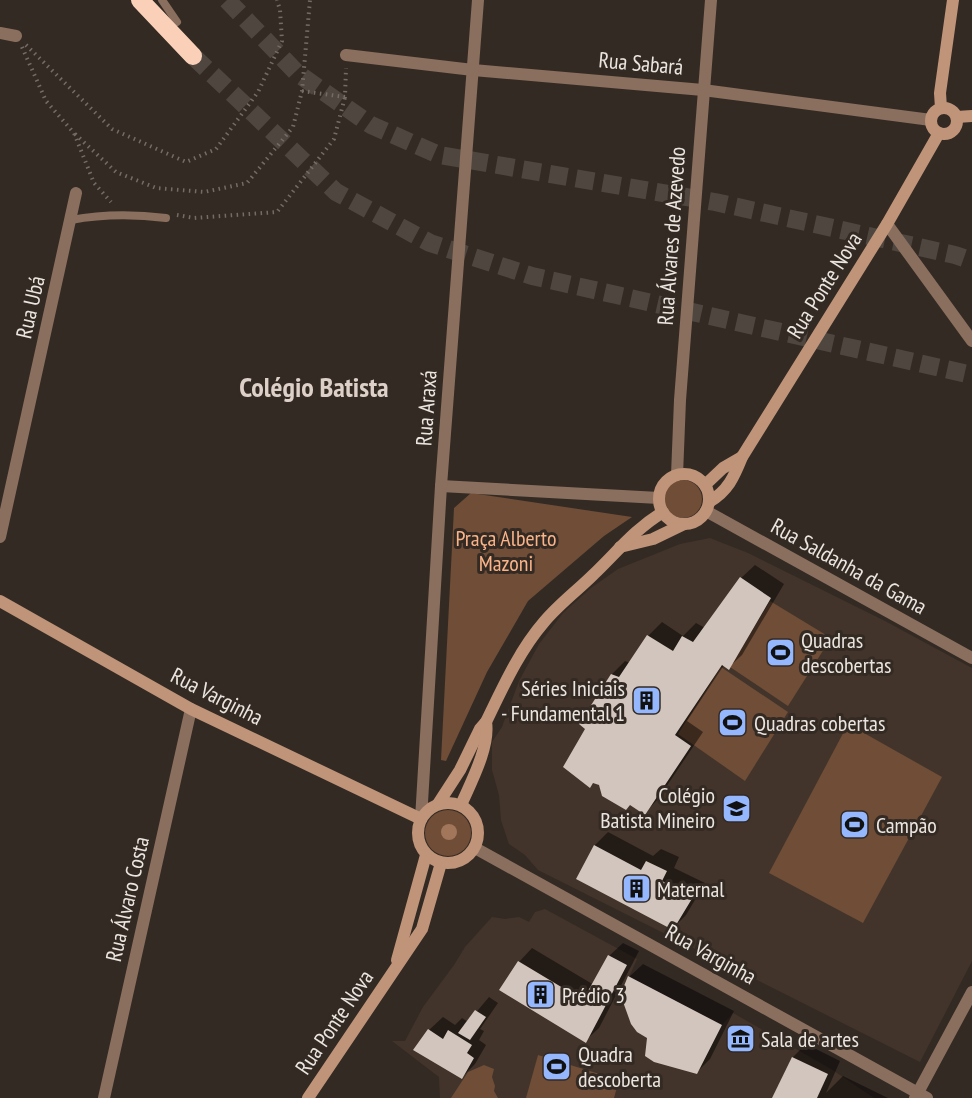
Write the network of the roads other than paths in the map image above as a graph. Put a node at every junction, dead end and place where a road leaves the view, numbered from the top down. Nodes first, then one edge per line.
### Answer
1 (140, 0) edge
2 (162, 0) edge
3 (478, 0) edge
4 (711, 0) edge
5 (953, 0) edge
6 (177, 22) dead end
7 (0, 33) edge
8 (16, 36) road end
9 (346, 55) road end
10 (193, 56) tunnel mouth
11 (473, 70) junction
12 (703, 90) junction
13 (941, 108) junction
14 (972, 116) edge
15 (957, 117) junction
16 (931, 120) junction
17 (939, 133) junction
18 (76, 193) dead end
19 (169, 216) road end
20 (71, 220) junction
21 (886, 224) junction
22 (972, 341) edge
23 (742, 457) junction
24 (677, 475) junction
25 (705, 485) junction
26 (441, 486) junction
27 (659, 498) junction
28 (708, 506) junction
29 (663, 512) junction
30 (684, 524) junction
31 (0, 537) edge
32 (620, 547) junction
33 (0, 601) edge
34 (972, 658) edge
35 (191, 709) junction
36 (486, 722) junction
37 (438, 804) junction
38 (461, 806) junction
39 (421, 819) junction
40 (474, 848) junction
41 (426, 855) junction
42 (441, 863) junction
43 (394, 970) junction
44 (972, 992) edge
45 (920, 1096) edge
46 (104, 1098) edge
47 (308, 1098) edge

1 - 10 highway
2 - 6 lane
3 - 11 street, Rua Araxá
4 - 12 street, Rua Álvares de Azevedo
5 - 13 street
7 - 8 street
9 - 11 street, Rua Sabará
11 - 12 street, Rua Sabará
11 - 26 street, Rua Araxá
12 - 16 street, Rua Sabará
12 - 24 street, Rua Álvares de Azevedo
13 - 15 street
13 - 16 street
14 - 15 street
15 - 17 street
16 - 17 street
17 - 21 street, Rua Ponte Nova
18 - 20 street, Rua Ubá
19 - 20 lane
20 - 31 street, Rua Ubá
21 - 22 street
21 - 23 street, Rua Ponte Nova
23 - 25 street, Rua Ponte Nova
23 - 28 street, Rua Ponte Nova
24 - 25 street
24 - 27 street
25 - 28 street
26 - 27 street
26 - 39 street, Rua Araxá
27 - 29 street
28 - 30 street
28 - 34 street, Rua Saldanha da Gama
29 - 30 street
29 - 32 street
30 - 32 street
32 - 36 street
33 - 35 street, Rua Varginha
35 - 39 street, Rua Varginha
35 - 46 street, Rua Álvaro Costa
36 - 37 street
36 - 38 street
37 - 38 street
37 - 39 street
38 - 40 street
39 - 41 street
40 - 42 street
40 - 45 street, Rua Varginha
41 - 42 street
41 - 43 street, Rua Ponte Nova
42 - 43 street, Rua Ponte Nova
43 - 47 street, Rua Ponte Nova
44 - 45 street

